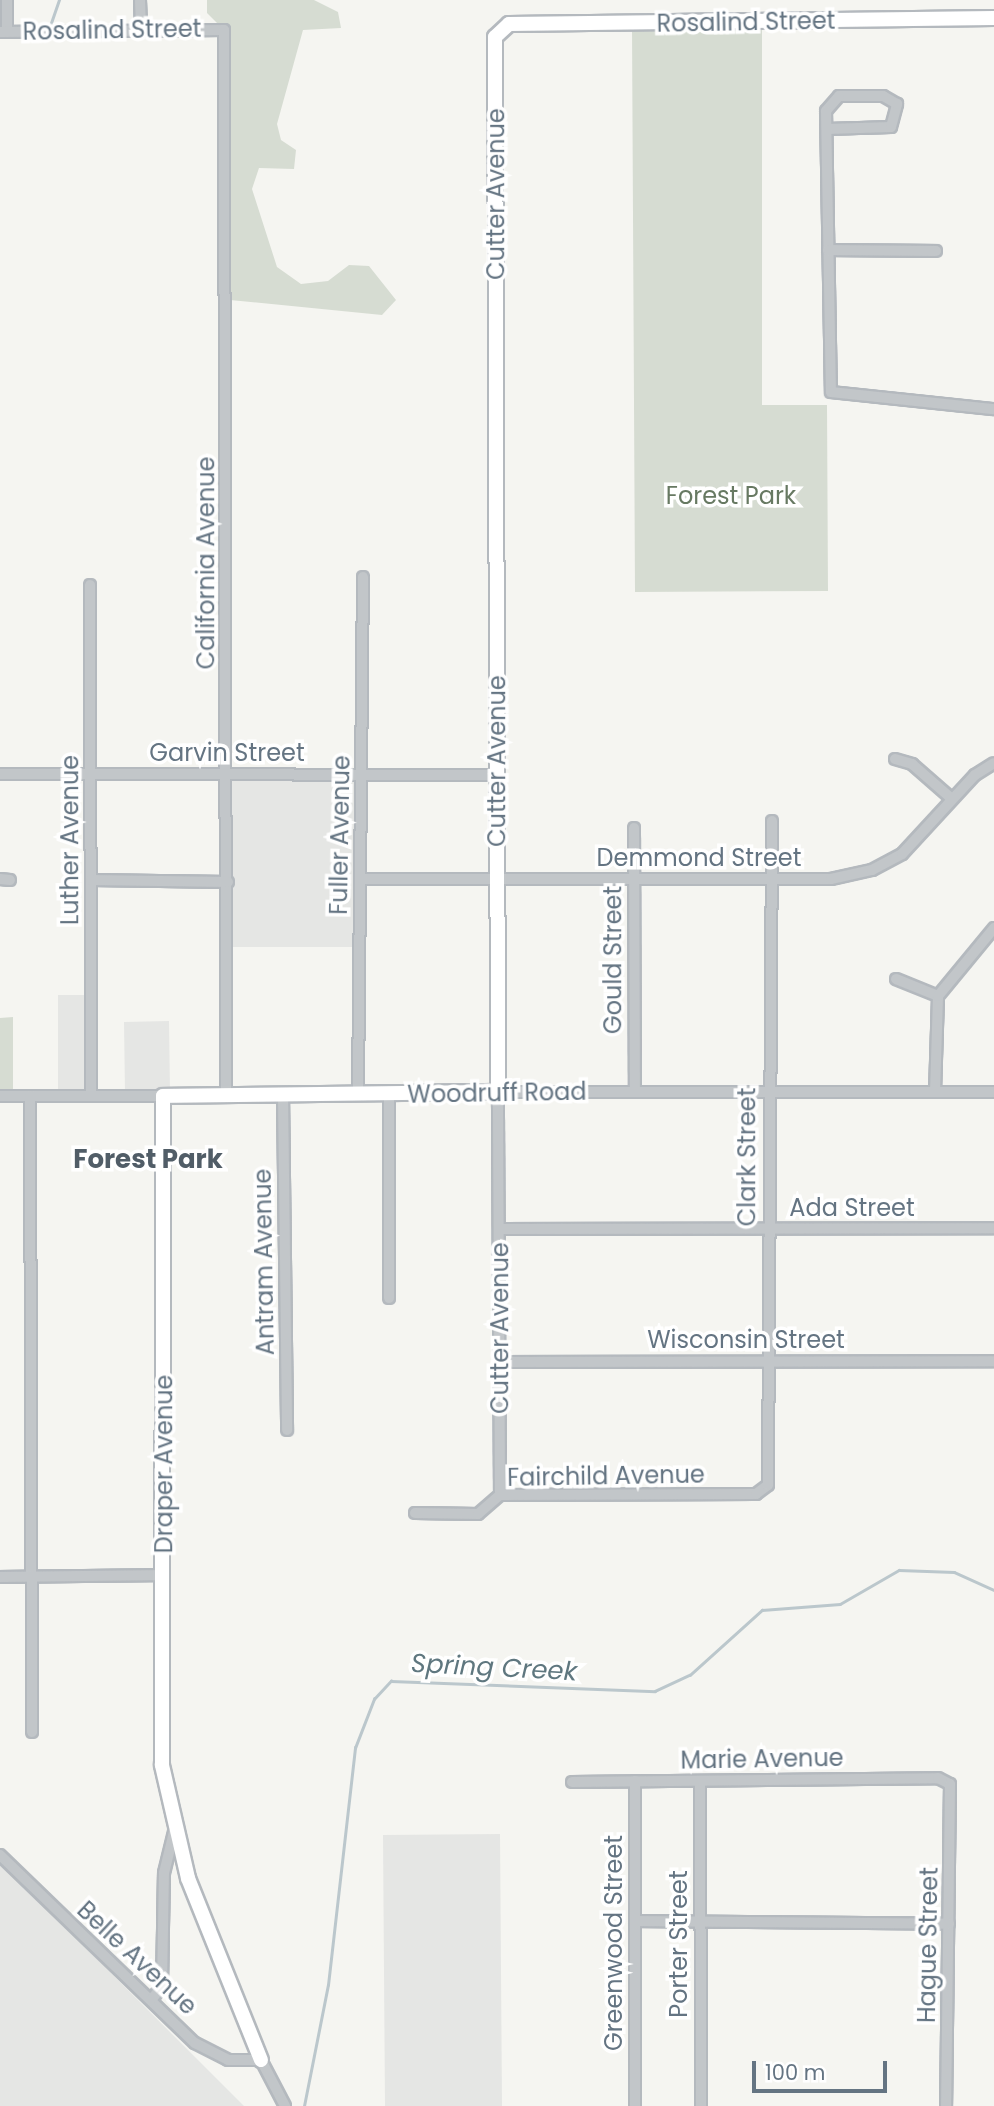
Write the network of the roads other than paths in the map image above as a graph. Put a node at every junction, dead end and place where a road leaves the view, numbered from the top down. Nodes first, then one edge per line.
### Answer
1 (7, 0) edge
2 (140, 0) edge
3 (994, 18) edge
4 (500, 28) joint
5 (141, 30) junction
6 (224, 30) joint
7 (3, 32) edge
8 (827, 129) junction
9 (828, 250) junction
10 (936, 251) dead end
11 (994, 409) edge
12 (363, 577) dead end
13 (90, 585) dead end
14 (895, 759) dead end
15 (994, 763) edge
16 (0, 774) edge
17 (92, 774) junction
18 (227, 775) junction
19 (362, 775) junction
20 (496, 775) junction
21 (951, 798) junction
22 (772, 821) dead end
23 (634, 828) dead end
24 (770, 877) junction
25 (634, 878) junction
26 (361, 879) junction
27 (91, 880) junction
28 (497, 880) junction
29 (228, 882) junction
30 (994, 928) edge
31 (895, 979) dead end
32 (938, 996) junction
33 (498, 1092) junction
34 (635, 1092) junction
35 (768, 1092) junction
36 (935, 1092) junction
37 (994, 1092) edge
38 (283, 1094) junction
39 (358, 1094) junction
40 (389, 1094) junction
41 (91, 1095) junction
42 (0, 1096) edge
43 (30, 1096) junction
44 (163, 1096) junction
45 (226, 1096) junction
46 (994, 1228) edge
47 (500, 1229) junction
48 (768, 1229) junction
49 (389, 1298) dead end
50 (769, 1360) junction
51 (994, 1361) edge
52 (499, 1362) junction
53 (287, 1430) dead end
54 (763, 1492) joint
55 (500, 1495) junction
56 (415, 1513) dead end
57 (164, 1576) junction
58 (0, 1577) edge
59 (32, 1577) junction
60 (32, 1732) dead end
61 (635, 1781) junction
62 (572, 1782) dead end
63 (700, 1782) junction
64 (950, 1784) joint
65 (174, 1832) junction
66 (0, 1855) edge
67 (635, 1921) junction
68 (700, 1921) junction
69 (949, 1924) junction
70 (152, 1999) junction
71 (261, 2060) junction
72 (285, 2106) edge
73 (635, 2106) edge
74 (701, 2106) edge
75 (946, 2106) edge

1 - 7 street
2 - 5 street
3 - 4 street, Rosalind Street
4 - 20 street, Cutter Avenue
5 - 6 street, Rosalind Street
5 - 7 street, Rosalind Street
6 - 18 street, California Avenue
8 - 8 street
8 - 9 street
9 - 10 street
9 - 11 street
12 - 19 street, Fuller Avenue
13 - 17 street, Luther Avenue
14 - 21 street
15 - 21 street, Demmond Street
16 - 17 street, Garvin Street
17 - 18 street, Garvin Street
17 - 27 street, Luther Avenue
18 - 19 street, Garvin Street
18 - 29 street, California Avenue
19 - 20 street, Garvin Street
19 - 26 street, Fuller Avenue
20 - 28 street, Cutter Avenue
21 - 24 street, Demmond Street
22 - 24 street, Clark Street
23 - 25 street, Gould Street
24 - 25 street, Demmond Street
24 - 35 street, Clark Street
25 - 28 street, Demmond Street
25 - 34 street, Gould Street
26 - 28 street, Demmond Street
26 - 39 street, Fuller Avenue
27 - 29 street
27 - 41 street, Luther Avenue
28 - 33 street, Cutter Avenue
29 - 45 street, California Avenue
30 - 32 street
31 - 32 street
32 - 36 street
33 - 34 street, Woodruff Road
33 - 40 street, Woodruff Road
33 - 47 street, Cutter Avenue
34 - 35 street, Woodruff Road
35 - 36 street, Woodruff Road
35 - 48 street, Clark Street
36 - 37 street, Woodruff Road
38 - 39 street, Woodruff Road
38 - 45 street, Woodruff Road
38 - 53 street, Antram Avenue
39 - 40 street, Woodruff Road
40 - 49 street
41 - 43 street, Woodruff Road
41 - 44 street, Woodruff Road
42 - 43 street, Woodruff Road
43 - 59 street
44 - 45 street, Woodruff Road
44 - 57 street, Draper Avenue
46 - 48 street, Ada Street
47 - 48 street, Ada Street
47 - 52 street, Cutter Avenue
48 - 50 street, Clark Street
50 - 51 street, Wisconsin Street
50 - 52 street, Wisconsin Street
50 - 54 street, Clark Street
52 - 55 street, Cutter Avenue
54 - 55 street, Fairchild Avenue
55 - 56 street, Fairchild Avenue
57 - 59 street
57 - 65 street, Draper Avenue
58 - 59 street
59 - 60 street
61 - 62 street, Marie Avenue
61 - 63 street, Marie Avenue
61 - 67 street, Greenwood Street
63 - 64 street, Marie Avenue
63 - 68 street, Porter Street
64 - 69 street, Hague Street
65 - 70 street, Draper Avenue
65 - 71 street, Draper Avenue
66 - 70 street, Belle Avenue
67 - 68 street
67 - 73 street, Greenwood Street
68 - 69 street
68 - 74 street, Porter Street
69 - 75 street, Hague Street
70 - 71 street, Belle Avenue
71 - 72 street, Draper Avenue

